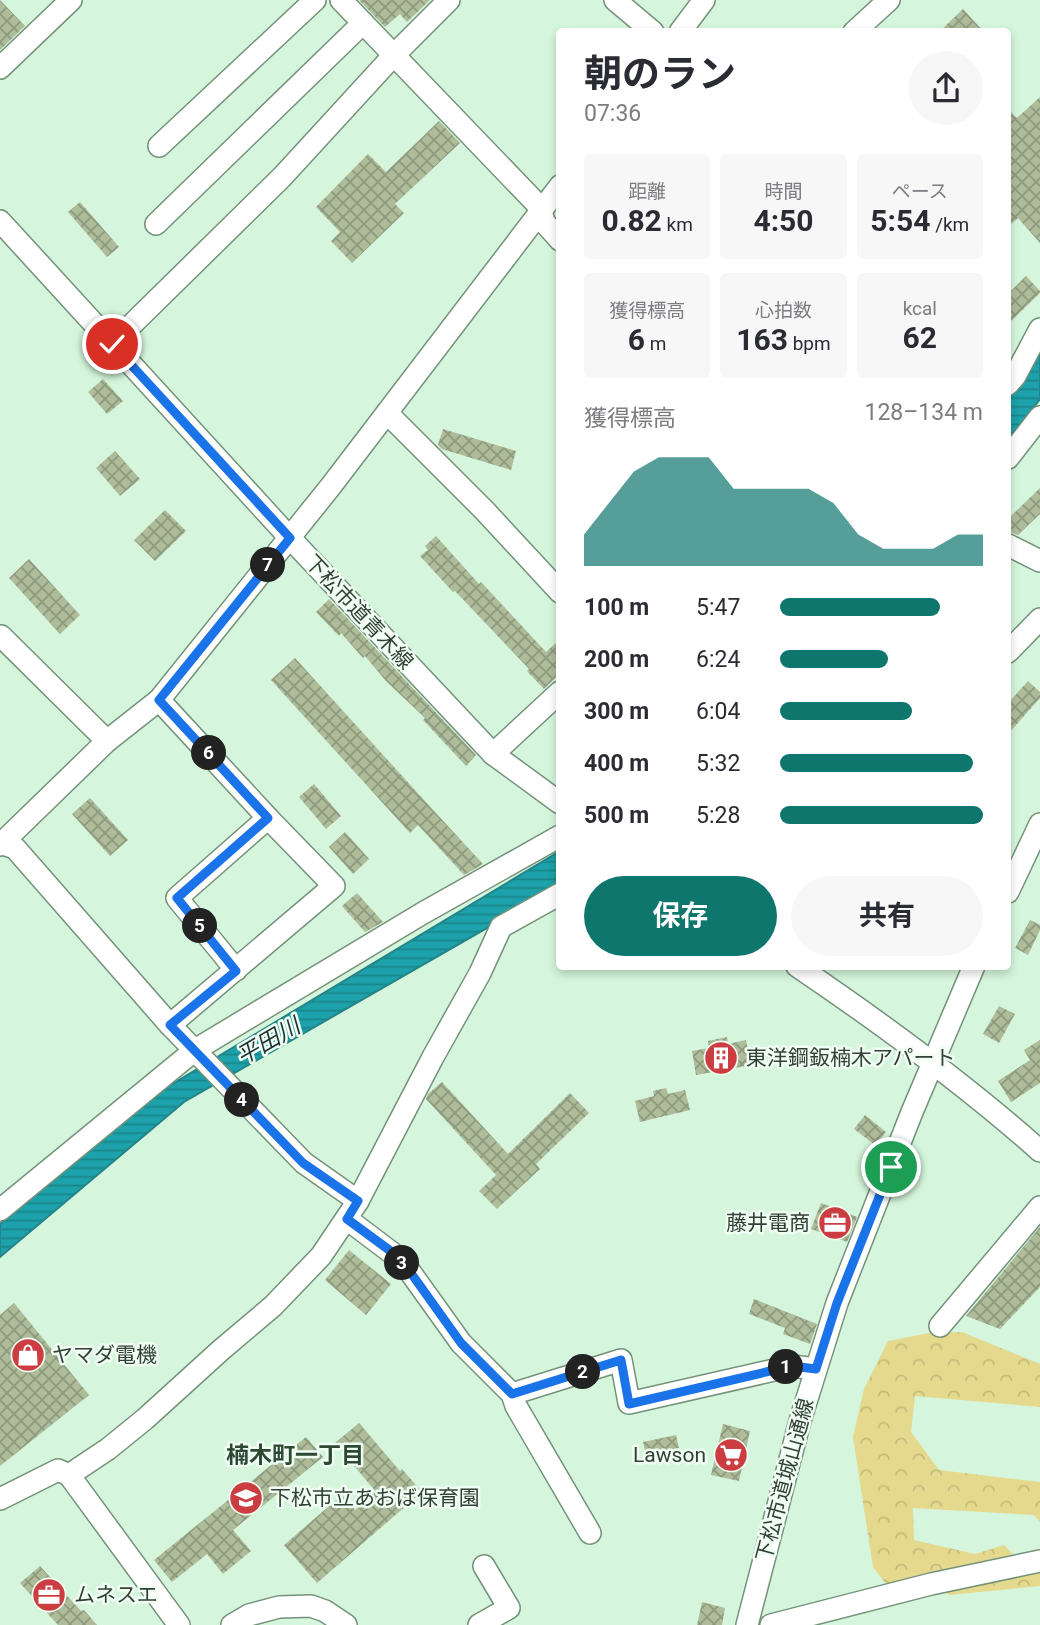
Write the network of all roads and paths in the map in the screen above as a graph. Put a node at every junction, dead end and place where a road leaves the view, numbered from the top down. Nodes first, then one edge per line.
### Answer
1 (71, 0) edge
2 (315, 0) edge
3 (341, 0) edge
4 (449, 0) edge
5 (615, 0) edge
6 (704, 0) edge
7 (889, 0) edge
8 (363, 23) junction
9 (648, 28) edge
10 (683, 28) edge
11 (858, 28) edge
12 (393, 56) junction
13 (0, 68) edge
14 (159, 146) dead end
15 (556, 191) edge
16 (541, 210) junction
17 (0, 221) edge
18 (156, 224) dead end
19 (556, 236) edge
20 (1040, 329) edge
21 (112, 344) junction
22 (1011, 381) edge
23 (387, 413) junction
24 (1040, 417) edge
25 (1011, 454) edge
26 (290, 538) junction
27 (1011, 546) edge
28 (1040, 561) edge
29 (556, 588) edge
30 (1040, 619) edge
31 (1, 636) edge
32 (1011, 650) edge
33 (556, 696) edge
34 (159, 700) junction
35 (107, 741) junction
36 (493, 754) junction
37 (556, 800) edge
38 (268, 818) junction
39 (1040, 824) edge
40 (556, 838) edge
41 (1, 844) edge
42 (1011, 886) edge
43 (556, 896) edge
44 (803, 970) edge
45 (972, 970) edge
46 (236, 971) junction
47 (170, 1025) junction
48 (198, 1053) junction
49 (933, 1062) junction
50 (1038, 1145) edge
51 (1040, 1207) edge
52 (0, 1210) edge
53 (353, 1210) junction
54 (940, 1326) dead end
55 (816, 1369) junction
56 (512, 1394) junction
57 (69, 1475) junction
58 (0, 1499) edge
59 (590, 1533) dead end
60 (1040, 1561) edge
61 (484, 1566) dead end
62 (179, 1625) edge
63 (232, 1625) edge
64 (346, 1625) edge
65 (478, 1625) edge
66 (747, 1625) edge
67 (771, 1625) edge

1 - 13 street
2 - 14 street
3 - 8 street
4 - 12 street
5 - 9 street
6 - 10 street
7 - 11 street
8 - 12 street
8 - 18 street
12 - 16 street
12 - 21 street
15 - 16 street
16 - 19 street
16 - 23 street
17 - 21 street, 下松市道青木線
20 - 22 street
21 - 26 street, 下松市道青木線
23 - 26 street
23 - 29 street
24 - 25 street
26 - 34 street
26 - 36 street, 下松市道青木線
27 - 28 street
30 - 32 street
31 - 35 street
33 - 36 street
34 - 35 street
34 - 38 street
35 - 41 street
36 - 37 street, 下松市道青木線
38 - 46 street
38 - 46 street
39 - 42 street
40 - 48 street
41 - 47 street
43 - 53 street
44 - 49 street
45 - 49 street, 下松市道城山通線
46 - 47 street
47 - 48 street
48 - 52 street
48 - 53 street
49 - 50 street
49 - 55 street, 下松市道城山通線
51 - 54 street
53 - 56 street
53 - 57 street
55 - 56 street
55 - 66 street, 下松市道城山通線
56 - 59 street
57 - 58 street
57 - 62 street
60 - 67 street
61 - 65 street
63 - 64 street

